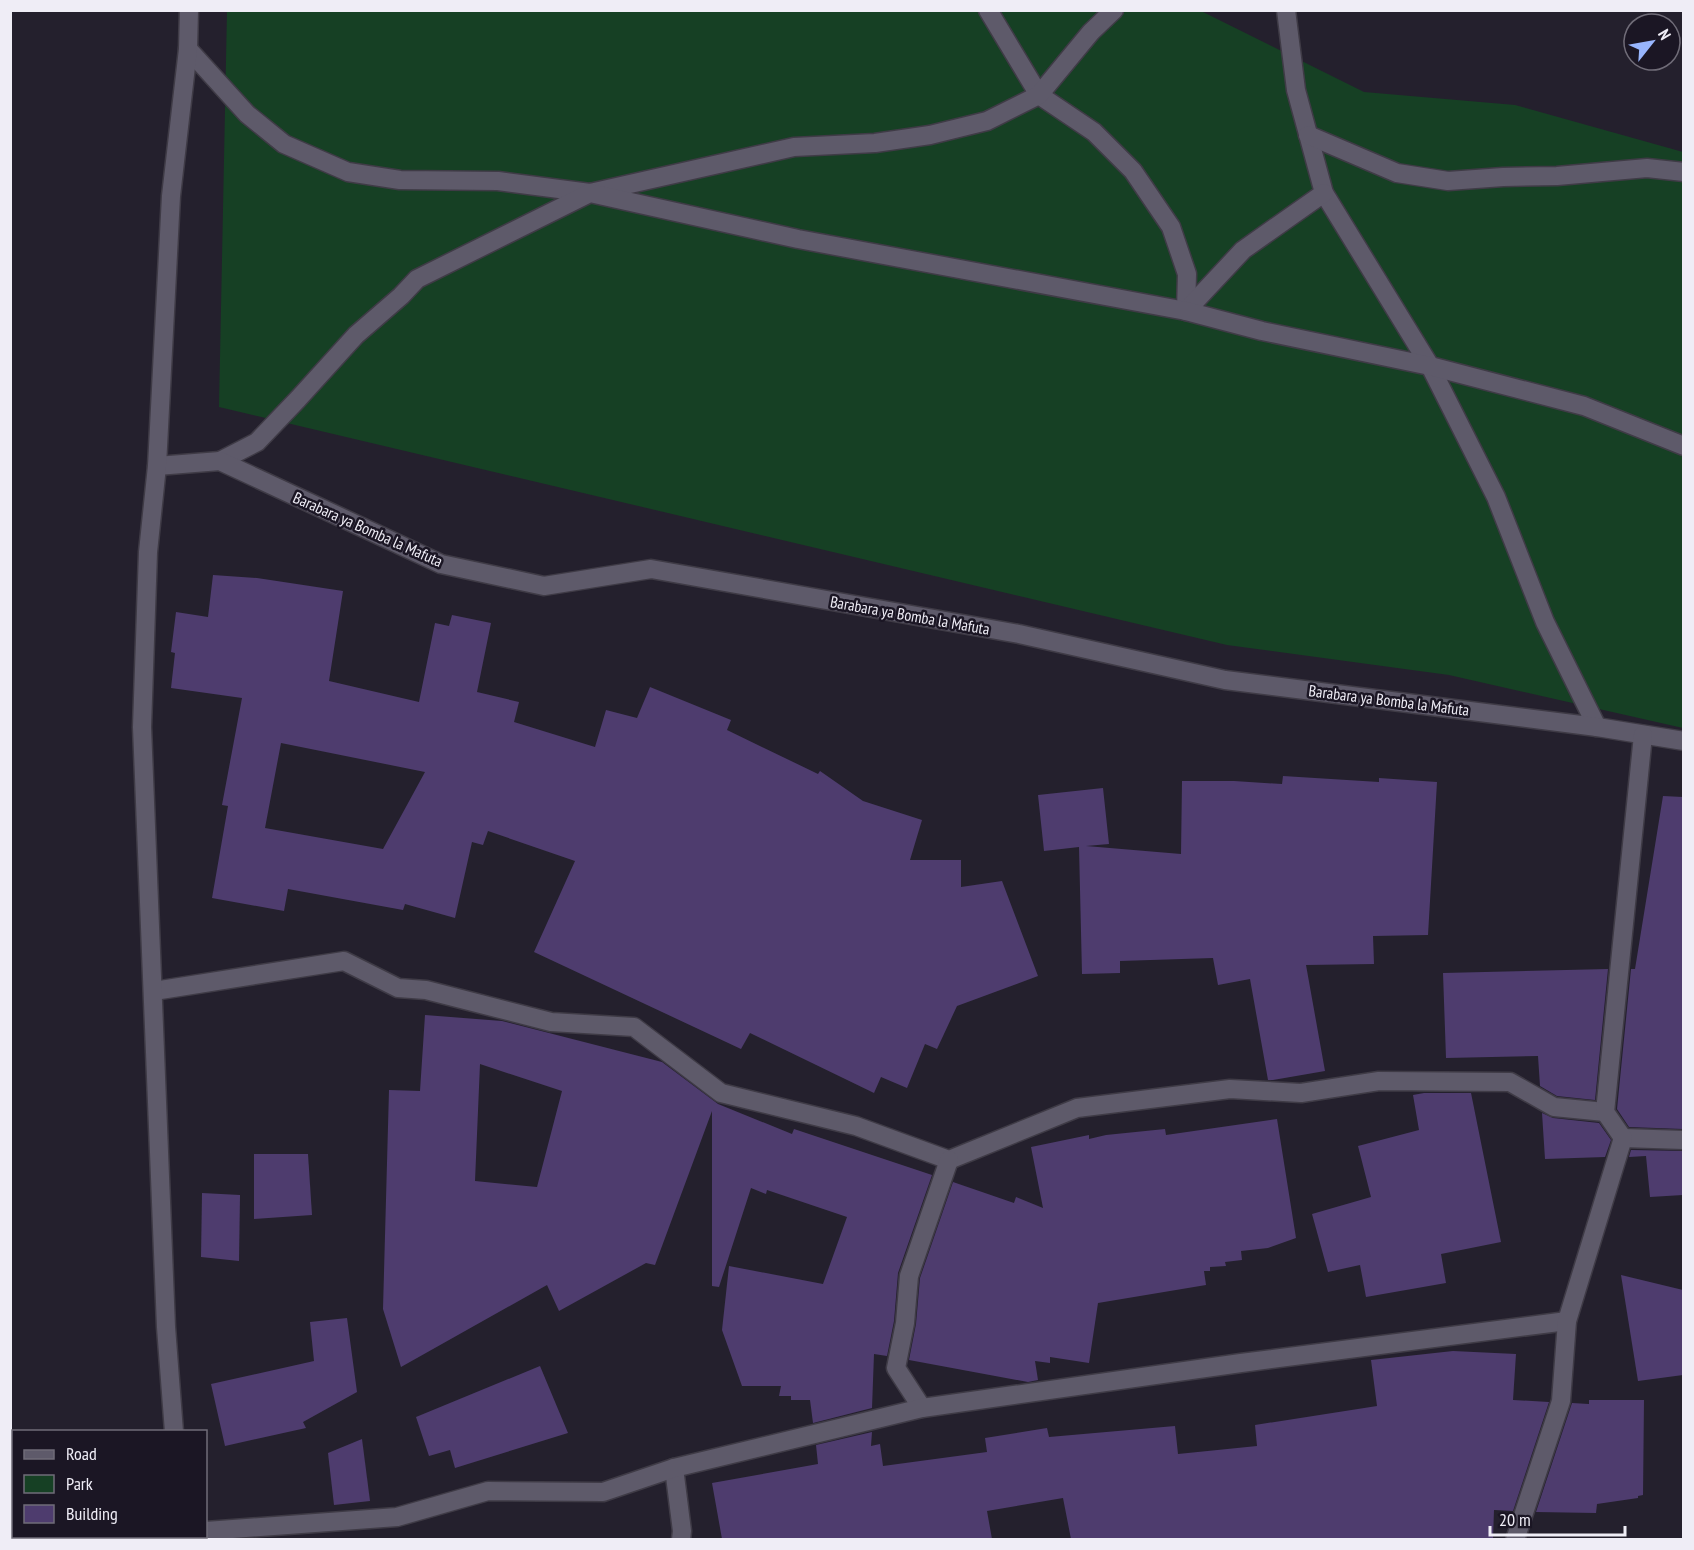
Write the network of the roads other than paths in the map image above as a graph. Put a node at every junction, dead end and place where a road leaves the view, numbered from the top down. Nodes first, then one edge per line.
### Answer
1 (189, 10) edge
2 (988, 10) edge
3 (1114, 10) edge
4 (1286, 10) edge
5 (188, 49) junction
6 (1039, 95) junction
7 (1308, 135) junction
8 (1683, 172) edge
9 (590, 193) junction
10 (1324, 193) junction
11 (1186, 311) junction
12 (1430, 366) junction
13 (1683, 446) edge
14 (220, 461) junction
15 (157, 465) junction
16 (1597, 727) junction
17 (1644, 735) junction
18 (1683, 741) edge
19 (154, 991) junction
20 (1605, 1112) junction
21 (1623, 1138) junction
22 (1683, 1140) edge
23 (949, 1160) junction
24 (1567, 1321) junction
25 (922, 1408) junction
26 (174, 1430) edge
27 (674, 1468) junction
28 (207, 1531) edge
29 (681, 1539) edge
30 (1515, 1539) edge

1 - 5 street
2 - 6 street
3 - 6 street
4 - 7 street
5 - 9 street
5 - 15 street
6 - 9 street
6 - 11 street
7 - 8 street
7 - 10 street
9 - 11 street
9 - 14 street
10 - 11 street
10 - 12 street
11 - 12 street
12 - 13 street
12 - 16 street
14 - 15 street, Barabara ya Bomba la Mafuta
14 - 16 street, Barabara ya Bomba la Mafuta
15 - 19 street
16 - 17 street, Barabara ya Bomba la Mafuta
17 - 18 street, Barabara ya Bomba la Mafuta
17 - 20 street
19 - 23 street
19 - 26 street
20 - 21 street
20 - 23 street
21 - 22 street
21 - 24 street
23 - 25 street
24 - 25 street
24 - 30 street
25 - 27 street
27 - 28 street
27 - 29 street

